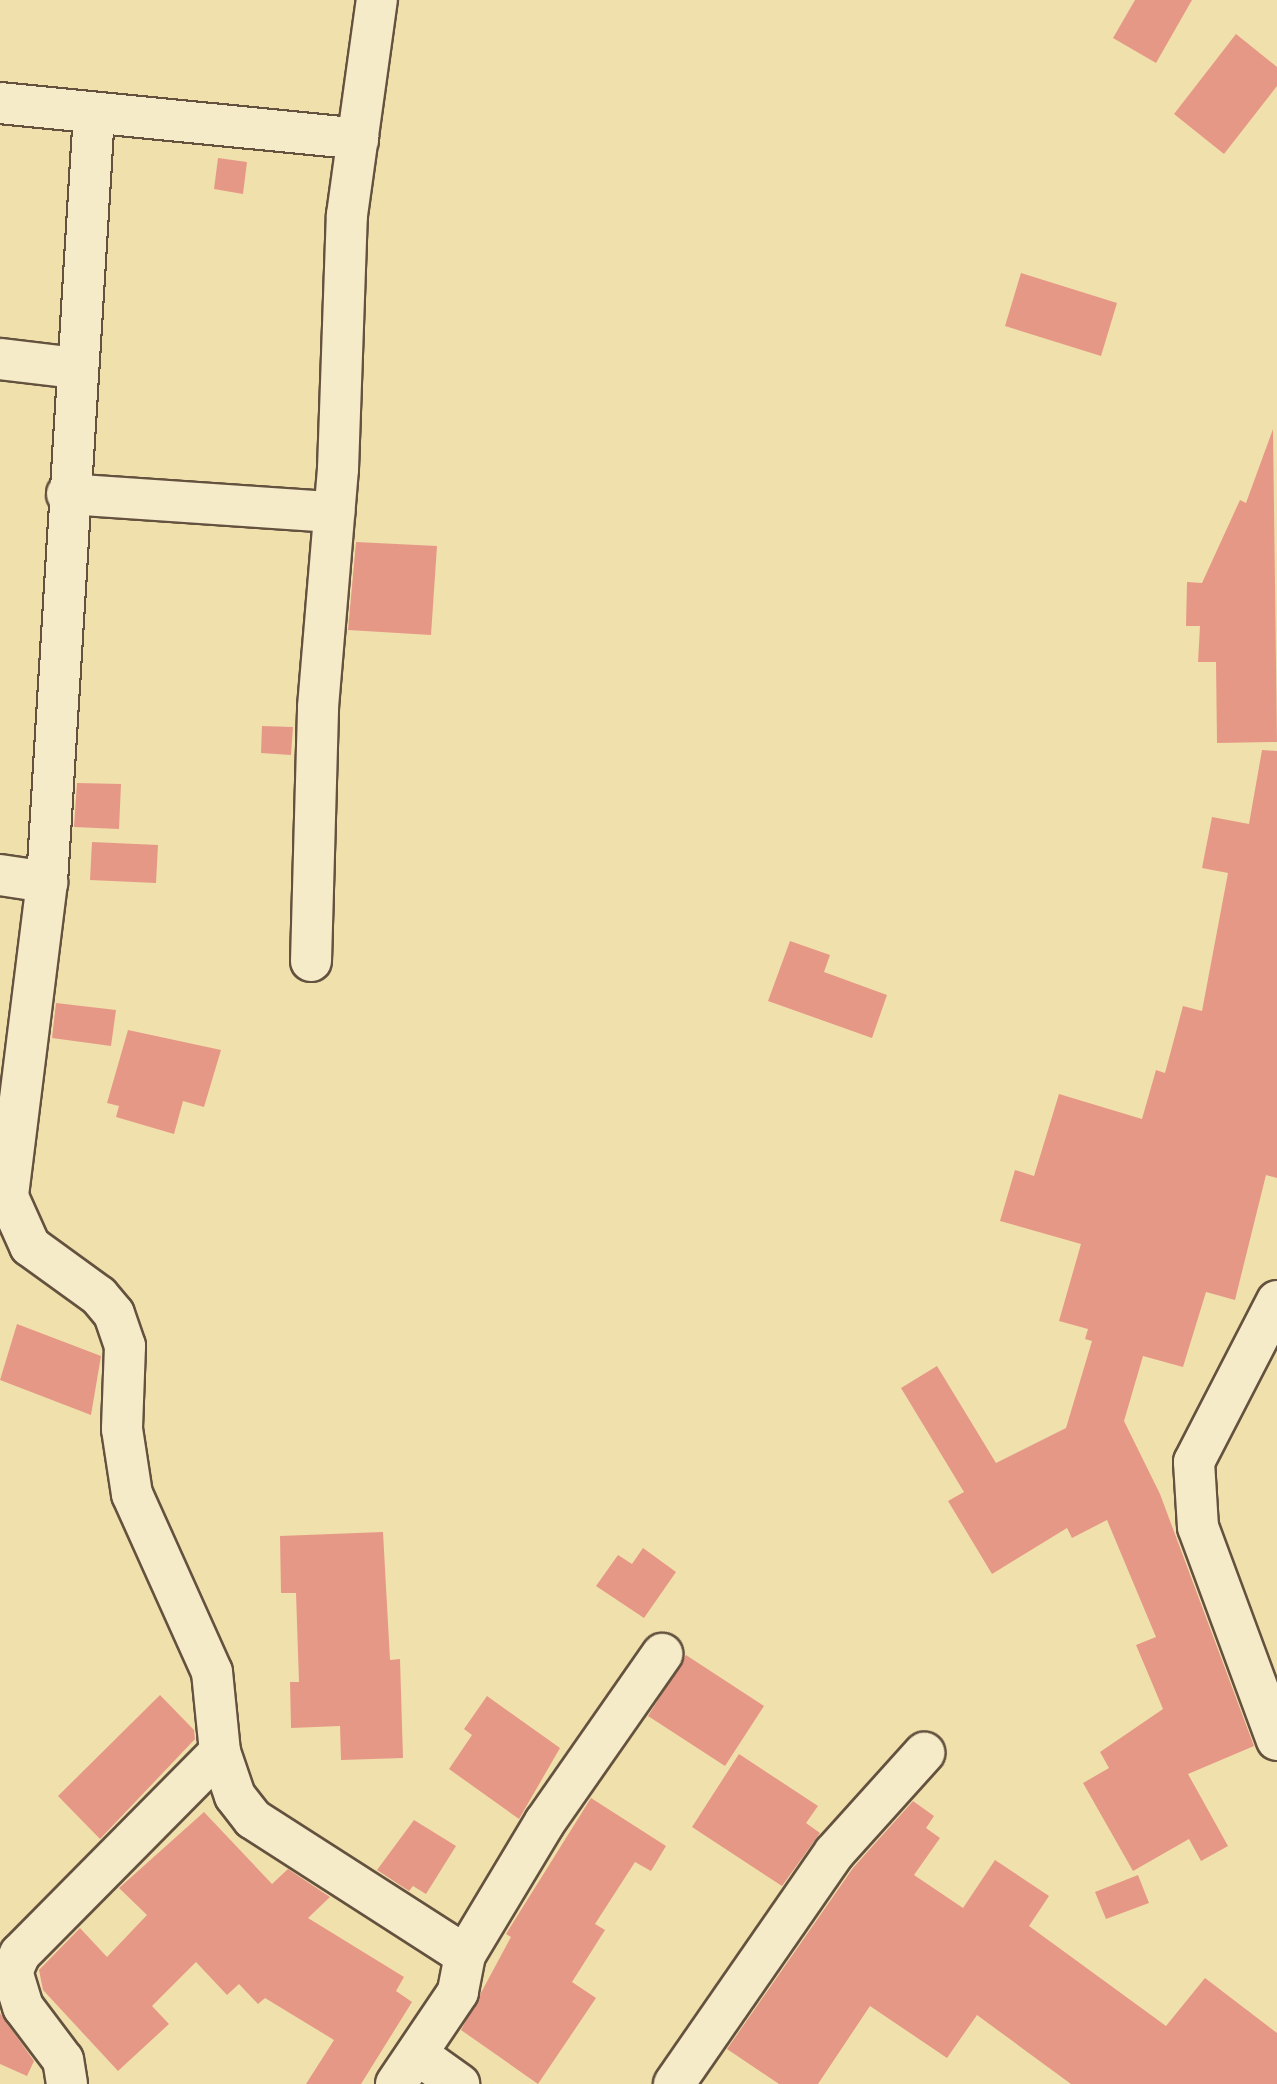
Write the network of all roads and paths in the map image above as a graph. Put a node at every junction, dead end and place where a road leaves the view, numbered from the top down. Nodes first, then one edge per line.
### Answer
1 (377, 0) edge
2 (0, 103) edge
3 (94, 113) junction
4 (358, 138) junction
5 (0, 360) edge
6 (75, 368) junction
7 (68, 494) junction
8 (334, 512) junction
9 (0, 875) edge
10 (47, 882) junction
11 (311, 962) dead end
12 (1277, 1301) edge
13 (662, 1654) dead end
14 (1277, 1740) edge
15 (220, 1752) junction
16 (924, 1753) dead end
17 (465, 1955) junction
18 (406, 2069) edge
19 (67, 2084) edge
20 (459, 2084) edge
21 (674, 2084) edge

1 - 4 street
2 - 3 street
3 - 4 street
3 - 6 street
4 - 8 street
5 - 6 street
6 - 7 street
7 - 8 street
7 - 10 street
8 - 11 street
9 - 10 street
10 - 15 street
12 - 14 street
13 - 17 street
15 - 17 street
15 - 19 street
16 - 21 street
17 - 18 street
18 - 20 street

